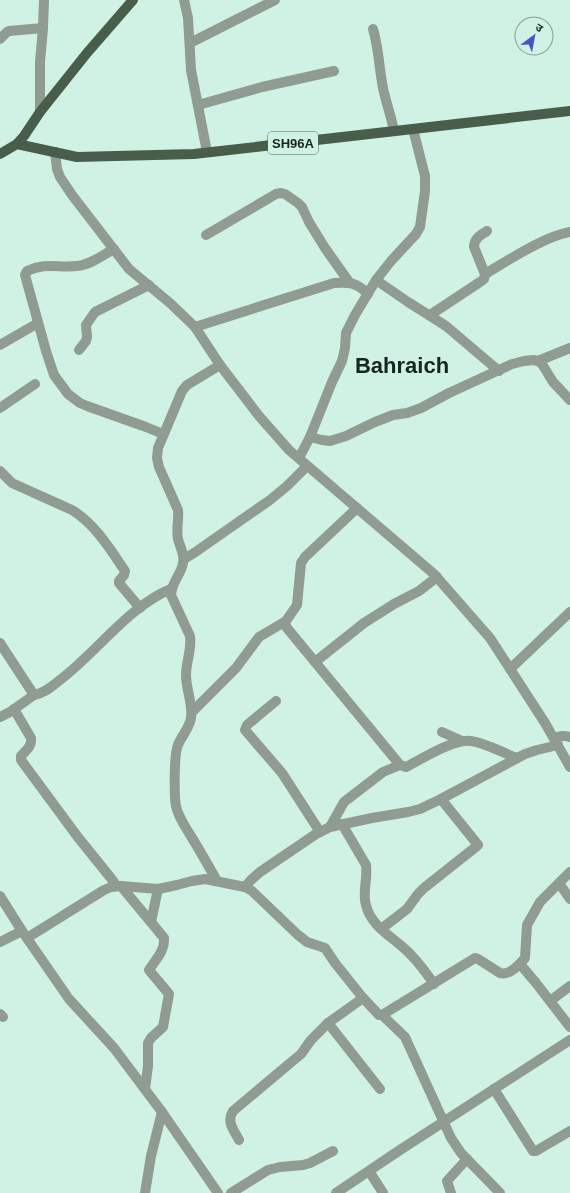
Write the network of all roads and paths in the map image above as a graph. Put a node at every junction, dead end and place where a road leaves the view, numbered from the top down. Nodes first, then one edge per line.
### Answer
1 (44, 0) edge
2 (133, 0) edge
3 (184, 0) edge
4 (275, 0) edge
5 (43, 28) junction
6 (373, 29) dead end
7 (1, 35) edge
8 (190, 43) junction
9 (334, 71) dead end
10 (198, 105) junction
11 (570, 111) edge
12 (40, 112) junction
13 (413, 129) junction
14 (394, 131) junction
15 (17, 144) junction
16 (55, 152) junction
17 (207, 152) junction
18 (0, 154) edge
19 (487, 231) dead end
20 (570, 232) edge
21 (206, 235) dead end
22 (114, 249) junction
23 (485, 274) junction
24 (376, 280) junction
25 (349, 282) junction
26 (149, 285) junction
27 (368, 294) junction
28 (430, 316) junction
29 (38, 323) junction
30 (195, 327) junction
31 (0, 346) edge
32 (570, 348) edge
33 (78, 350) dead end
34 (538, 361) junction
35 (220, 364) junction
36 (499, 371) junction
37 (34, 384) dead end
38 (570, 400) edge
39 (0, 408) edge
40 (163, 434) junction
41 (310, 437) junction
42 (322, 440) junction
43 (299, 458) junction
44 (307, 466) junction
45 (0, 471) edge
46 (357, 508) junction
47 (184, 559) junction
48 (437, 577) junction
49 (171, 589) junction
50 (140, 608) junction
51 (570, 612) edge
52 (286, 621) junction
53 (0, 642) edge
54 (315, 662) junction
55 (510, 669) junction
56 (34, 694) junction
57 (276, 701) dead end
58 (14, 709) junction
59 (192, 712) junction
60 (0, 717) edge
61 (442, 732) dead end
62 (570, 737) edge
63 (462, 741) junction
64 (556, 742) junction
65 (517, 758) junction
66 (400, 765) junction
67 (570, 767) edge
68 (441, 799) junction
69 (342, 824) junction
70 (325, 829) junction
71 (570, 872) edge
72 (217, 881) junction
73 (559, 883) junction
74 (118, 886) junction
75 (245, 887) junction
76 (158, 888) junction
77 (0, 896) edge
78 (570, 899) edge
79 (151, 922) junction
80 (381, 929) junction
81 (24, 934) junction
82 (0, 942) edge
83 (520, 964) junction
84 (434, 984) junction
85 (570, 986) edge
86 (363, 998) junction
87 (550, 1001) junction
88 (382, 1015) junction
89 (328, 1022) junction
90 (570, 1027) edge
91 (570, 1040) edge
92 (144, 1089) junction
93 (380, 1089) dead end
94 (494, 1089) junction
95 (162, 1112) junction
96 (445, 1121) junction
97 (570, 1131) edge
98 (239, 1140) dead end
99 (333, 1151) dead end
100 (467, 1159) junction
101 (369, 1171) junction
102 (145, 1193) edge
103 (218, 1193) edge
104 (231, 1193) edge
105 (336, 1193) edge
106 (383, 1193) edge
107 (452, 1193) edge
108 (500, 1193) edge

1 - 5 street
2 - 12 main road
3 - 8 street
4 - 8 street
5 - 7 street
5 - 12 street
6 - 14 street
8 - 10 street
9 - 10 street
10 - 17 street
11 - 13 main road, SH96A
12 - 15 main road
13 - 14 main road, SH96A
13 - 24 street
14 - 17 main road, SH96A
15 - 16 main road, SH96A
15 - 18 main road
16 - 17 main road, SH96A
16 - 22 street
19 - 23 street
20 - 23 street
21 - 25 street
22 - 26 street
22 - 29 street
23 - 28 street
24 - 27 street
24 - 28 street
25 - 27 street
25 - 30 street
26 - 30 street
26 - 33 street
27 - 41 street
28 - 36 street
29 - 31 street
29 - 40 street
30 - 35 street
32 - 34 street
34 - 36 street
34 - 38 street
35 - 40 street
35 - 43 street
36 - 42 street
37 - 39 street
40 - 47 street
41 - 42 street
41 - 43 street
42 - 43 street
43 - 44 street
44 - 46 street
44 - 47 street
45 - 50 street
46 - 48 street
46 - 52 street
47 - 49 street
48 - 54 street
48 - 55 street
49 - 50 street
49 - 59 street
50 - 56 street
51 - 55 street
52 - 54 street
52 - 59 street
53 - 56 street
54 - 66 street
55 - 64 street
56 - 58 street
57 - 70 street
58 - 60 street
58 - 74 street
59 - 72 street
61 - 63 street
62 - 64 street
63 - 65 street
63 - 66 street
64 - 65 street
64 - 67 street
65 - 68 street
66 - 70 street
68 - 69 street
68 - 80 street
69 - 70 street
69 - 80 street
70 - 75 street
71 - 73 street
72 - 75 street
72 - 76 street
73 - 78 street
73 - 83 street
74 - 76 street
74 - 79 street
74 - 81 street
75 - 86 street
76 - 79 street
77 - 81 street
79 - 92 street
80 - 84 street
81 - 82 street
81 - 92 street
83 - 84 street
83 - 87 street
84 - 88 street
85 - 87 street
86 - 88 street
86 - 89 street
87 - 90 street
88 - 96 street
89 - 93 street
89 - 98 street
91 - 94 street
92 - 95 street
94 - 96 street
94 - 97 street
95 - 102 street
95 - 103 street
96 - 100 street
96 - 101 street
99 - 104 street
100 - 107 street
100 - 108 street
101 - 105 street
101 - 106 street

